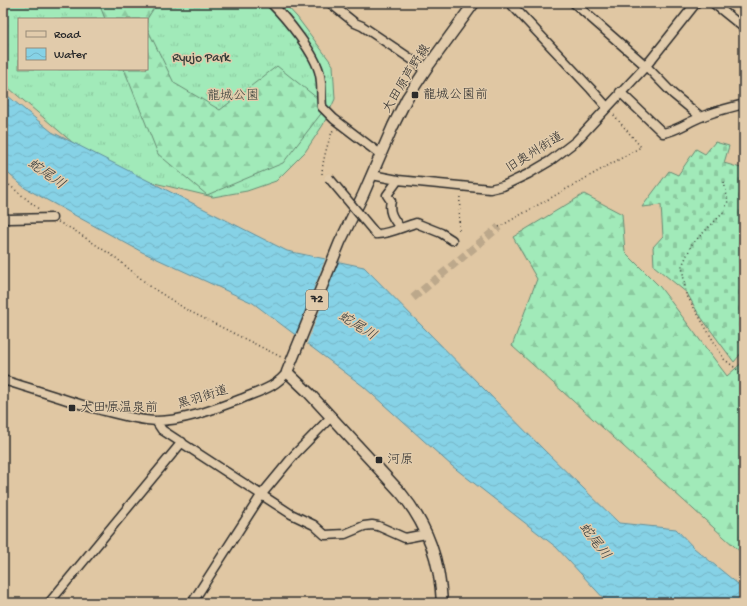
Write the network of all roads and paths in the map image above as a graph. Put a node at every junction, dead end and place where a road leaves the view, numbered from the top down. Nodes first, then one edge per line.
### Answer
1 (271, 3) edge
2 (330, 3) edge
3 (474, 3) edge
4 (510, 3) edge
5 (574, 3) edge
6 (696, 3) edge
7 (713, 3) edge
8 (340, 6) edge
9 (744, 28) edge
10 (646, 66) junction
11 (426, 69) junction
12 (620, 92) junction
13 (744, 104) edge
14 (607, 107) junction
15 (701, 117) junction
16 (334, 119) junction
17 (380, 154) junction
18 (372, 175) junction
19 (329, 178) joint
20 (3, 180) edge
21 (398, 180) junction
22 (724, 182) dead end
23 (460, 186) junction
24 (3, 218) edge
25 (52, 218) junction
26 (499, 227) tunnel mouth
27 (400, 228) junction
28 (458, 230) dead end
29 (452, 240) dead end
30 (293, 360) junction
31 (287, 372) junction
32 (744, 375) edge
33 (3, 380) edge
34 (331, 417) junction
35 (156, 421) junction
36 (182, 442) junction
37 (262, 494) junction
38 (426, 534) junction
39 (49, 603) edge
40 (192, 603) edge
41 (442, 603) edge

1 - 16 street
2 - 8 street
3 - 11 main road, 大田原芦野線 / 72
4 - 14 street
5 - 10 street
6 - 10 street, 旧奥州街道
7 - 9 street
8 - 11 street
10 - 12 street, 旧奥州街道
10 - 15 street
11 - 17 main road, 大田原芦野線 / 72
12 - 14 street, 旧奥州街道
12 - 15 street
13 - 15 street
14 - 23 street, 旧奥州街道
14 - 26 path
16 - 17 street
16 - 19 path
17 - 18 main road, 大田原芦野線 / 72
18 - 21 street, 旧奥州街道
18 - 30 main road, 72
19 - 27 street, bridge
20 - 25 path
21 - 23 street, 旧奥州街道
21 - 27 street
22 - 32 path
23 - 28 path
24 - 25 street
25 - 30 path
27 - 29 street
30 - 31 main road, 72
31 - 34 main road
31 - 35 street, 黒羽街道
33 - 35 street, 黒羽街道
34 - 37 street
34 - 38 main road
35 - 36 street
36 - 37 street
36 - 39 street
37 - 38 street
37 - 40 street
38 - 41 main road

